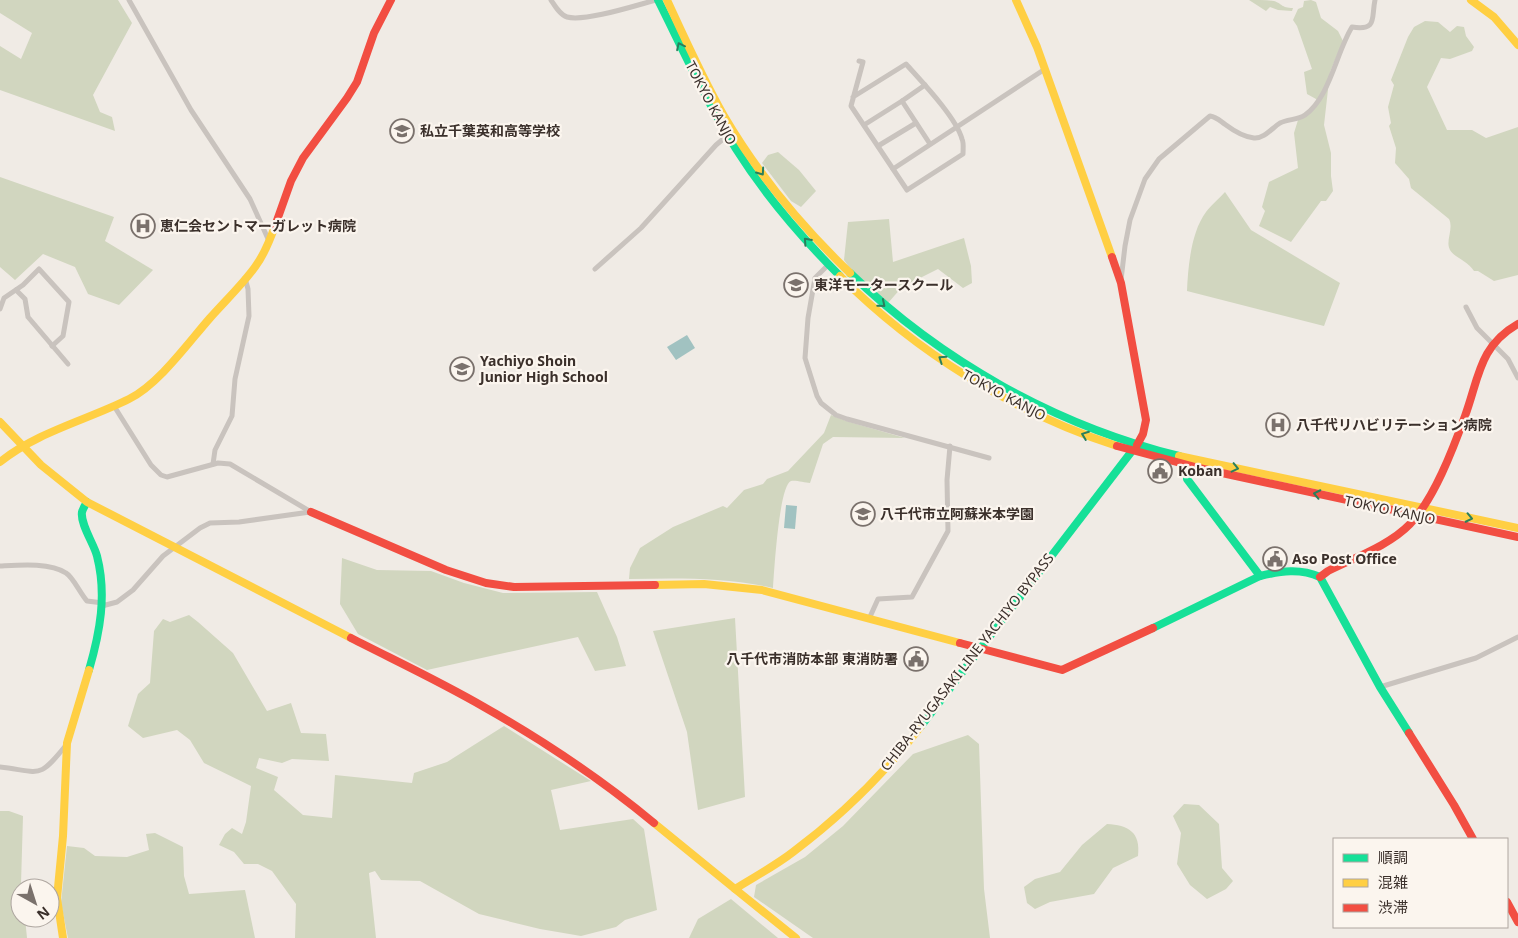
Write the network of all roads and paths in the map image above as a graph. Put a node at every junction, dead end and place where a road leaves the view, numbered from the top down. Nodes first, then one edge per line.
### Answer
1 (129, 0) edge
2 (391, 0) edge
3 (551, 0) edge
4 (657, 0) edge
5 (667, 0) edge
6 (1016, 0) edge
7 (1375, 0) edge
8 (1471, 0) edge
9 (1518, 45) edge
10 (859, 61) dead end
11 (1045, 69) junction
12 (925, 85) junction
13 (853, 97) junction
14 (902, 101) junction
15 (916, 123) junction
16 (864, 125) junction
17 (957, 126) junction
18 (731, 133) junction
19 (930, 144) junction
20 (878, 146) junction
21 (893, 169) junction
22 (269, 241) junction
23 (828, 265) junction
24 (595, 269) dead end
25 (245, 278) junction
26 (1121, 283) junction
27 (16, 290) junction
28 (1466, 307) dead end
29 (0, 309) edge
30 (1518, 324) edge
31 (1493, 343) junction
32 (52, 346) junction
33 (68, 364) dead end
34 (1518, 378) edge
35 (114, 406) junction
36 (0, 422) edge
37 (950, 446) junction
38 (21, 447) junction
39 (1134, 448) junction
40 (989, 458) dead end
41 (0, 462) edge
42 (213, 464) junction
43 (1187, 466) junction
44 (87, 502) junction
45 (1421, 508) junction
46 (311, 512) junction
47 (1416, 516) junction
48 (1518, 528) edge
49 (1518, 537) edge
50 (173, 546) junction
51 (0, 566) edge
52 (1260, 576) junction
53 (1320, 577) junction
54 (103, 604) junction
55 (869, 619) junction
56 (1518, 638) edge
57 (981, 648) junction
58 (1380, 687) junction
59 (68, 743) junction
60 (0, 767) edge
61 (1472, 838) edge
62 (735, 889) junction
63 (1508, 904) edge
64 (1518, 922) edge
65 (63, 938) edge
66 (796, 938) edge

1 - 22 street
2 - 22 main road
3 - 4 street
18 -> 4 main road, TOKYO KANJO
5 - 18 main road, TOKYO KANJO
6 - 11 main road, CHIBA-RYUGASAKI LINE YACHIYO BYPASS
7 - 26 street
8 - 9 main road
10 - 13 street
11 - 17 street
11 - 26 main road, CHIBA-RYUGASAKI LINE YACHIYO BYPASS
12 - 13 street
12 - 14 street
12 - 17 street
13 - 16 street
14 - 15 street
14 - 16 street
15 - 19 street
15 - 20 street
16 - 20 street
17 - 19 street
17 - 21 street
23 -> 18 main road, TOKYO KANJO
18 - 24 street
18 -> 39 main road, TOKYO KANJO
19 - 21 street
20 - 21 street
22 - 25 main road
23 - 37 street
39 -> 23 main road, TOKYO KANJO
25 - 35 main road
25 - 42 street
26 - 39 main road, CHIBA-RYUGASAKI LINE YACHIYO BYPASS
27 - 29 street
27 - 32 street
27 - 32 street
28 - 31 street
30 - 31 main road
31 - 34 street
31 - 45 main road
32 - 33 street
35 - 38 main road
35 - 42 street
36 - 38 main road
37 - 40 street
37 - 55 street
38 - 41 main road
38 - 44 main road
39 - 43 main road, TOKYO KANJO
39 -> 45 main road, TOKYO KANJO
39 - 57 main road, CHIBA-RYUGASAKI LINE YACHIYO BYPASS
42 - 46 street
47 -> 43 main road, TOKYO KANJO
43 - 52 main road
44 - 50 main road
44 - 54 main road
45 - 47 main road
45 -> 48 main road, TOKYO KANJO
46 - 50 street
46 - 55 main road
47 - 49 main road, TOKYO KANJO
47 - 53 main road
50 - 54 street
50 - 62 main road
51 - 54 street
52 - 53 main road
52 - 57 main road
53 - 58 main road
54 - 59 main road
55 - 57 main road
56 - 58 street
57 - 62 main road, CHIBA-RYUGASAKI LINE YACHIYO BYPASS
58 - 61 main road
59 - 60 street
59 - 65 main road
62 - 66 main road
63 - 64 main road

